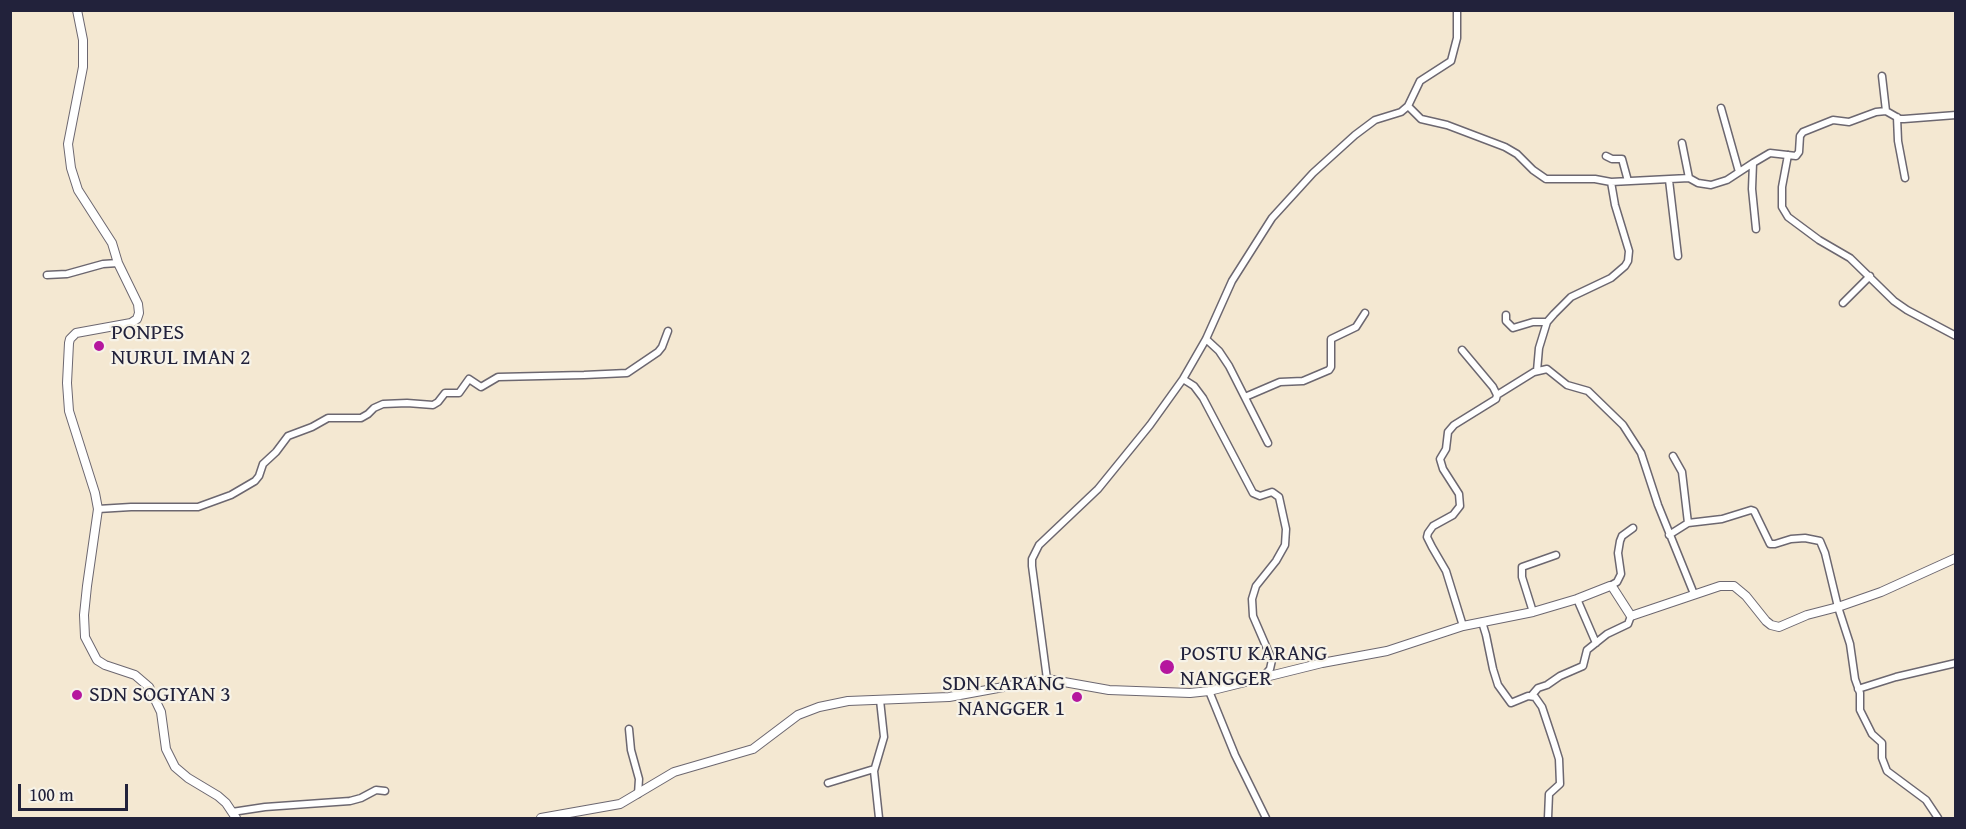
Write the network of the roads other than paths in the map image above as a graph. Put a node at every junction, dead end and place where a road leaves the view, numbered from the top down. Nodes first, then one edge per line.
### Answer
1 (76, 10) edge
2 (1458, 10) edge
3 (1882, 76) dead end
4 (1408, 106) junction
5 (1721, 108) dead end
6 (1886, 111) junction
7 (1956, 115) edge
8 (1897, 117) junction
9 (1682, 143) dead end
10 (1788, 155) junction
11 (1606, 156) dead end
12 (1753, 163) junction
13 (1739, 172) junction
14 (1689, 178) junction
15 (1905, 178) dead end
16 (1670, 180) junction
17 (1629, 181) junction
18 (1611, 182) junction
19 (1756, 228) dead end
20 (1678, 255) dead end
21 (118, 263) junction
22 (47, 275) dead end
23 (1869, 276) junction
24 (1843, 303) dead end
25 (1365, 313) dead end
26 (1506, 315) dead end
27 (1547, 322) junction
28 (668, 331) dead end
29 (1956, 336) edge
30 (1206, 339) junction
31 (1462, 350) dead end
32 (1537, 371) junction
33 (1183, 379) junction
34 (1497, 395) junction
35 (1245, 397) junction
36 (1268, 443) dead end
37 (1673, 456) dead end
38 (98, 509) junction
39 (1688, 523) junction
40 (1633, 528) dead end
41 (1669, 535) junction
42 (1556, 555) dead end
43 (1956, 558) edge
44 (1610, 586) junction
45 (1694, 594) junction
46 (1577, 599) junction
47 (1838, 607) junction
48 (1533, 612) junction
49 (1631, 616) junction
50 (1482, 622) junction
51 (1463, 626) junction
52 (1596, 643) junction
53 (1956, 663) edge
54 (1263, 676) junction
55 (1047, 679) junction
56 (1858, 689) junction
57 (1209, 692) junction
58 (1532, 695) junction
59 (880, 700) junction
60 (629, 729) dead end
61 (874, 769) junction
62 (828, 783) dead end
63 (385, 791) dead end
64 (638, 794) junction
65 (234, 815) edge
66 (541, 819) edge
67 (879, 819) edge
68 (1266, 819) edge
69 (1548, 819) edge
70 (1938, 819) edge

1 - 21 street
2 - 4 street
3 - 6 street
4 - 18 street
4 - 30 street
5 - 13 street
6 - 8 street
6 - 10 street
7 - 8 street
8 - 15 street
9 - 14 street
10 - 12 street
10 - 23 street
11 - 17 street
12 - 13 street
12 - 19 street
13 - 14 street
14 - 16 street
16 - 17 street
16 - 20 street
17 - 18 street
18 - 27 street
21 - 22 street
21 - 38 street
23 - 24 street
23 - 29 street
25 - 35 street
26 - 27 street
27 - 32 street
28 - 38 street
30 - 33 street
30 - 35 street
31 - 34 street
32 - 34 street
32 - 41 street
33 - 54 street
33 - 55 street
34 - 51 street
35 - 36 street
37 - 39 street
38 - 65 street
39 - 41 street
39 - 47 street
40 - 44 street
41 - 45 street
42 - 48 street
43 - 47 street
44 - 46 street
44 - 49 street
45 - 47 street
45 - 49 street
46 - 48 street
46 - 52 street
47 - 56 street
48 - 50 street
49 - 52 street
50 - 51 street
50 - 58 street
51 - 54 street
52 - 58 street
53 - 56 street
54 - 57 street
55 - 57 street
55 - 59 street
56 - 70 street
57 - 68 street
58 - 69 street
59 - 61 street
59 - 64 street
60 - 64 street
61 - 62 street
61 - 67 street
63 - 65 street
64 - 66 street

